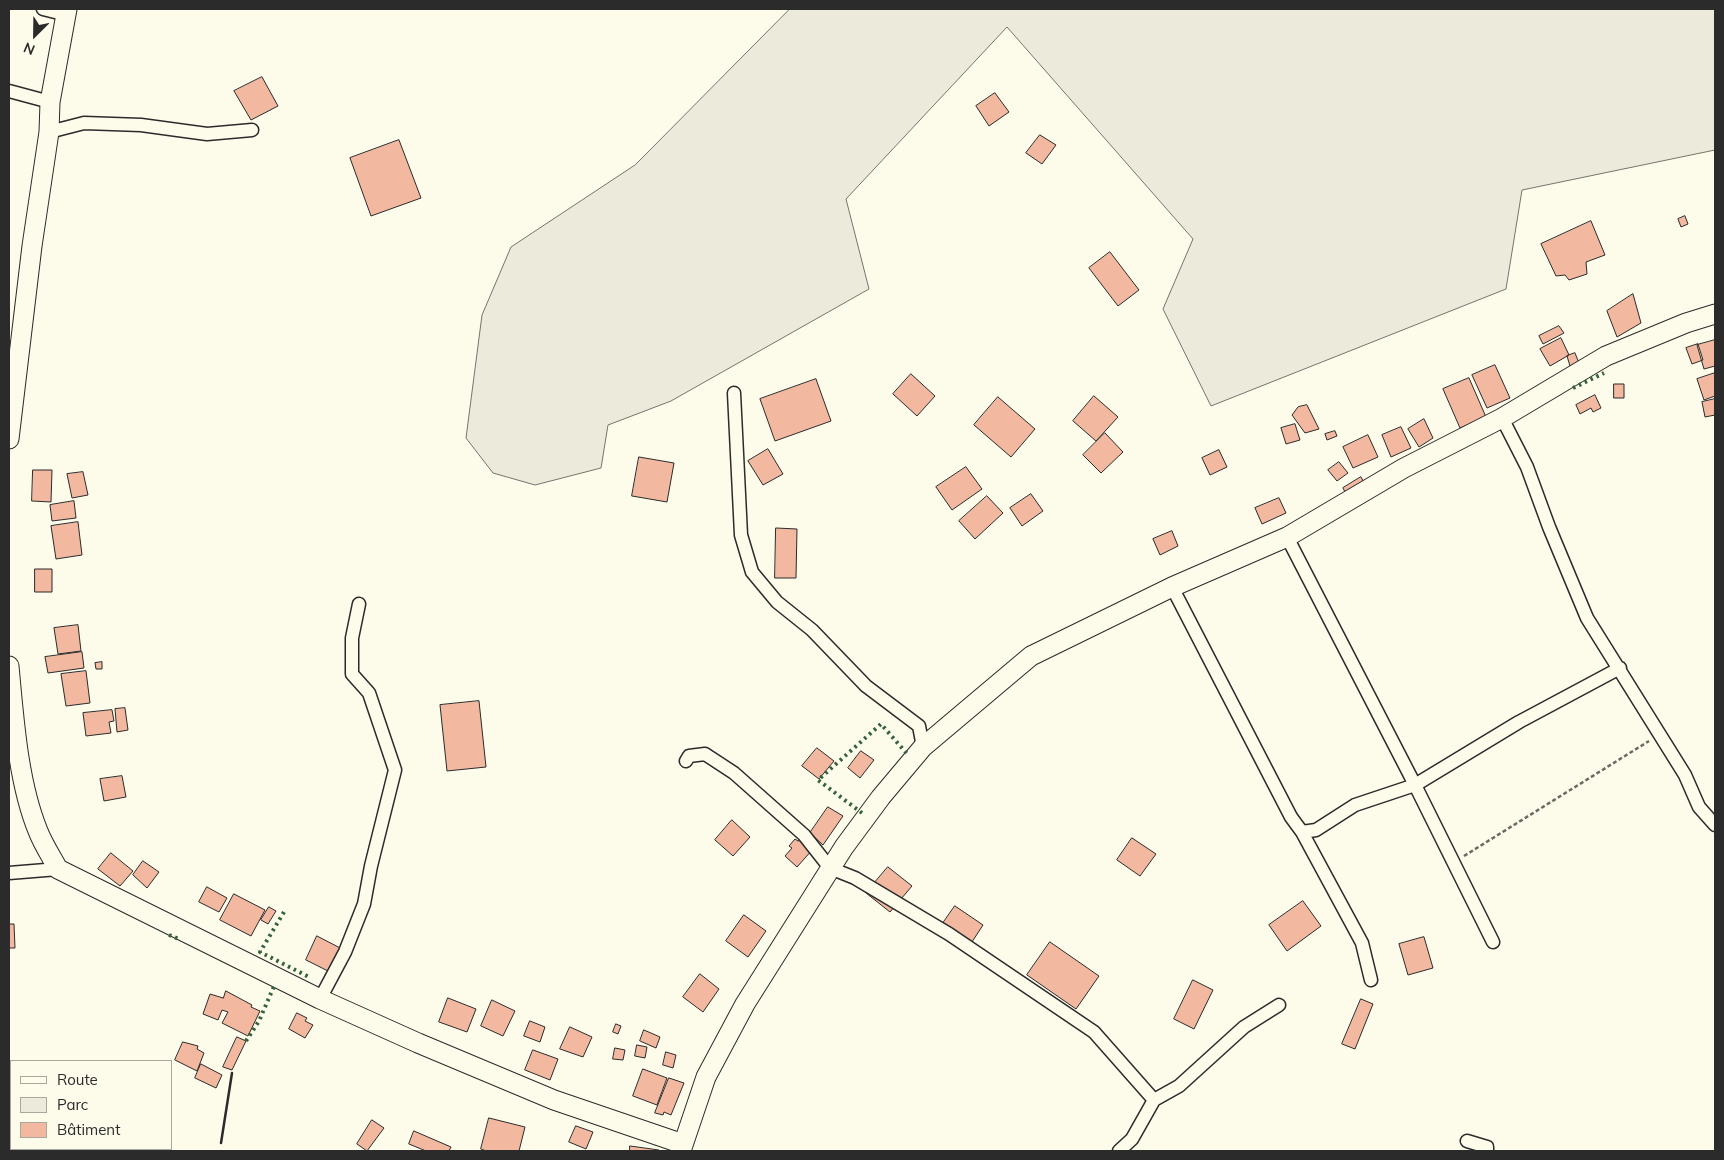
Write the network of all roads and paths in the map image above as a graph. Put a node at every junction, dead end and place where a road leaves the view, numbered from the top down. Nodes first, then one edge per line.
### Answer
1 (43, 9) edge
2 (67, 12) edge
3 (9, 91) edge
4 (50, 102) junction
5 (252, 130) dead end
6 (49, 132) junction
7 (1715, 314) edge
8 (734, 393) dead end
9 (1502, 418) junction
10 (9, 439) edge
11 (1287, 537) junction
12 (1172, 587) junction
13 (360, 604) dead end
14 (9, 666) edge
15 (1620, 668) junction
16 (1659, 735) junction
17 (923, 748) junction
18 (686, 761) dead end
19 (1415, 785) junction
20 (1715, 825) edge
21 (1302, 832) junction
22 (1455, 862) junction
23 (830, 868) junction
24 (58, 869) junction
25 (9, 873) edge
26 (1493, 942) dead end
27 (1371, 980) dead end
28 (320, 999) junction
29 (1279, 1005) dead end
30 (1154, 1100) junction
31 (1467, 1141) dead end
32 (682, 1148) edge
33 (1119, 1151) edge
34 (1487, 1151) edge

1 - 2 street
2 - 4 street
3 - 4 street
4 - 6 street
5 - 6 street
6 - 10 street
7 - 9 street
8 - 17 street
9 - 11 street
9 - 15 street
11 - 12 street
11 - 19 street
12 - 17 street
12 - 21 street
13 - 28 street
14 - 24 street
15 - 16 street
15 - 19 street
16 - 20 street
16 - 22 path
17 - 23 street
18 - 23 street
19 - 21 street
19 - 22 street
21 - 27 street
22 - 26 street
23 - 30 street
23 - 32 street
24 - 25 street
24 - 28 street
28 - 32 street
29 - 30 street
30 - 33 street
31 - 34 street

